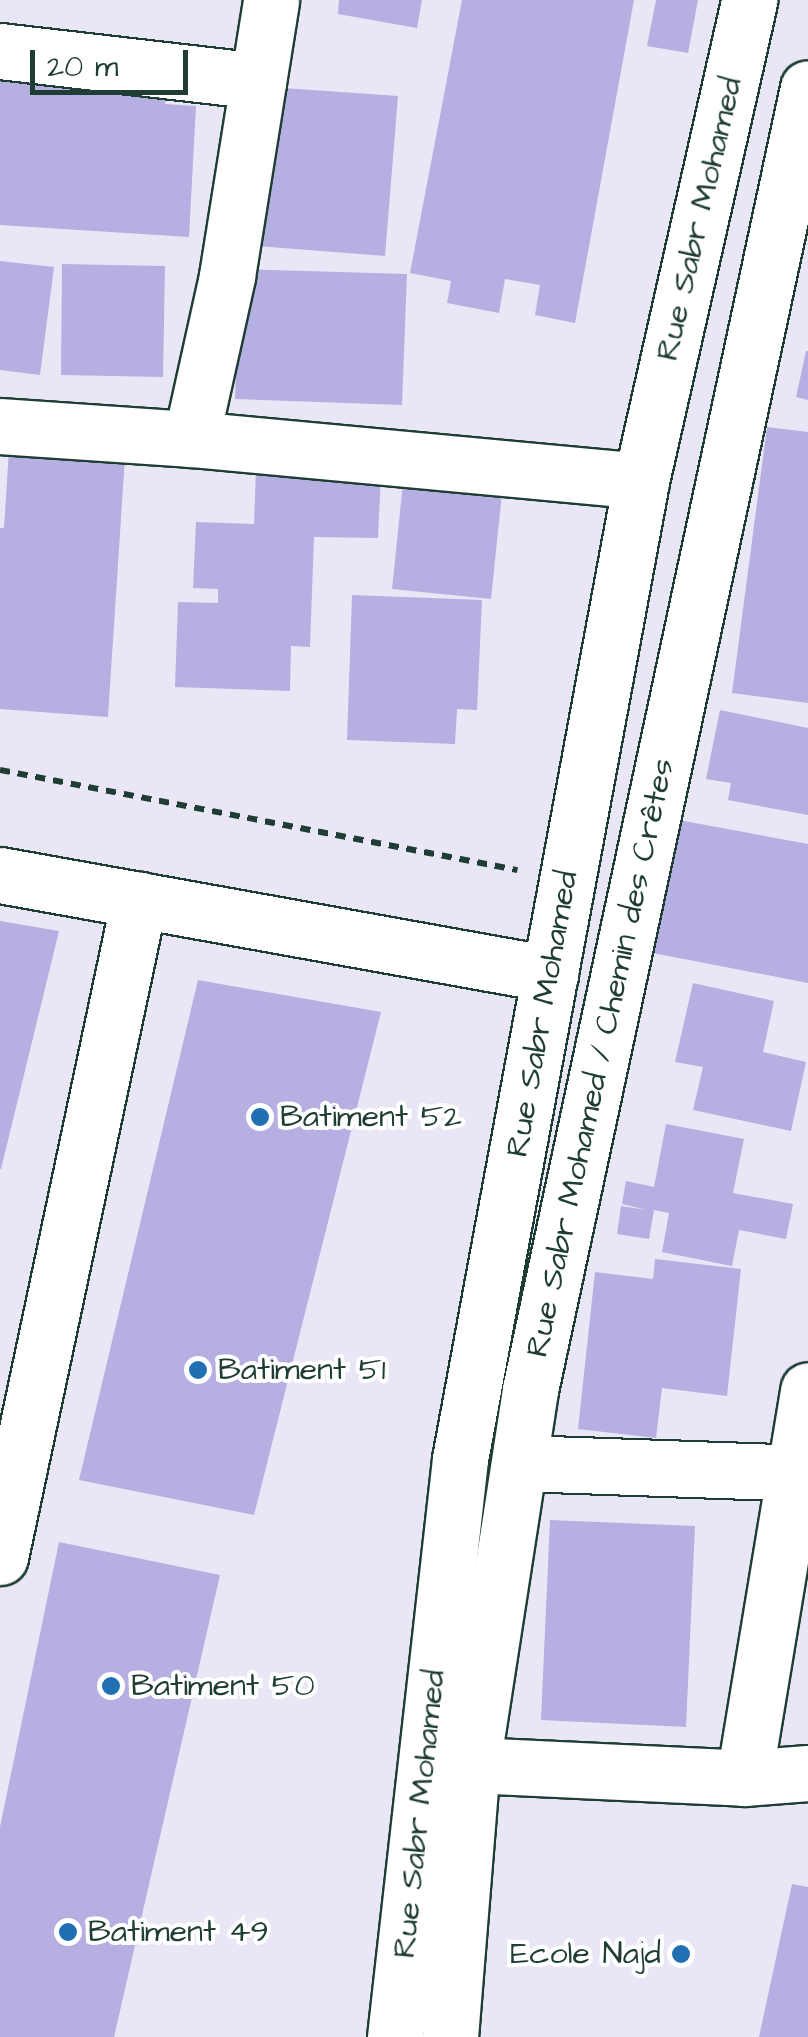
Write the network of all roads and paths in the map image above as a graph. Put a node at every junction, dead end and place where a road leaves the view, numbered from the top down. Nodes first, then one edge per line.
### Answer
1 (271, 0) edge
2 (748, 0) edge
3 (0, 51) edge
4 (258, 81) junction
5 (808, 88) edge
6 (0, 426) edge
7 (191, 438) junction
8 (641, 482) junction
9 (0, 770) edge
10 (0, 875) edge
11 (568, 880) junction
12 (139, 900) junction
13 (550, 974) junction
14 (808, 1390) edge
15 (520, 1463) junction
16 (800, 1473) edge
17 (1, 1548) edge
18 (472, 1765) junction
19 (808, 1773) edge
20 (744, 1778) junction
21 (395, 2037) edge
22 (450, 2037) edge

1 - 4 main road
2 - 8 main road, Rue Sabr Mohamed
3 - 4 main road
4 - 7 main road
5 - 15 main road, Rue Sabr Mohamed / Chemin des Crêtes
6 - 7 main road
7 - 8 main road
8 - 11 main road, Rue Sabr Mohamed
9 - 11 path
10 - 12 main road
11 - 13 main road, Rue Sabr Mohamed
12 - 13 main road
12 - 17 main road
13 - 21 main road, Rue Sabr Mohamed
14 - 16 main road
15 - 16 main road
15 - 18 main road, Rue Sabr Mohamed / Chemin des Crêtes
16 - 20 main road
18 - 20 main road
18 - 22 main road, Rue Sabr Mohamed / Chemin des Crêtes
19 - 20 main road

